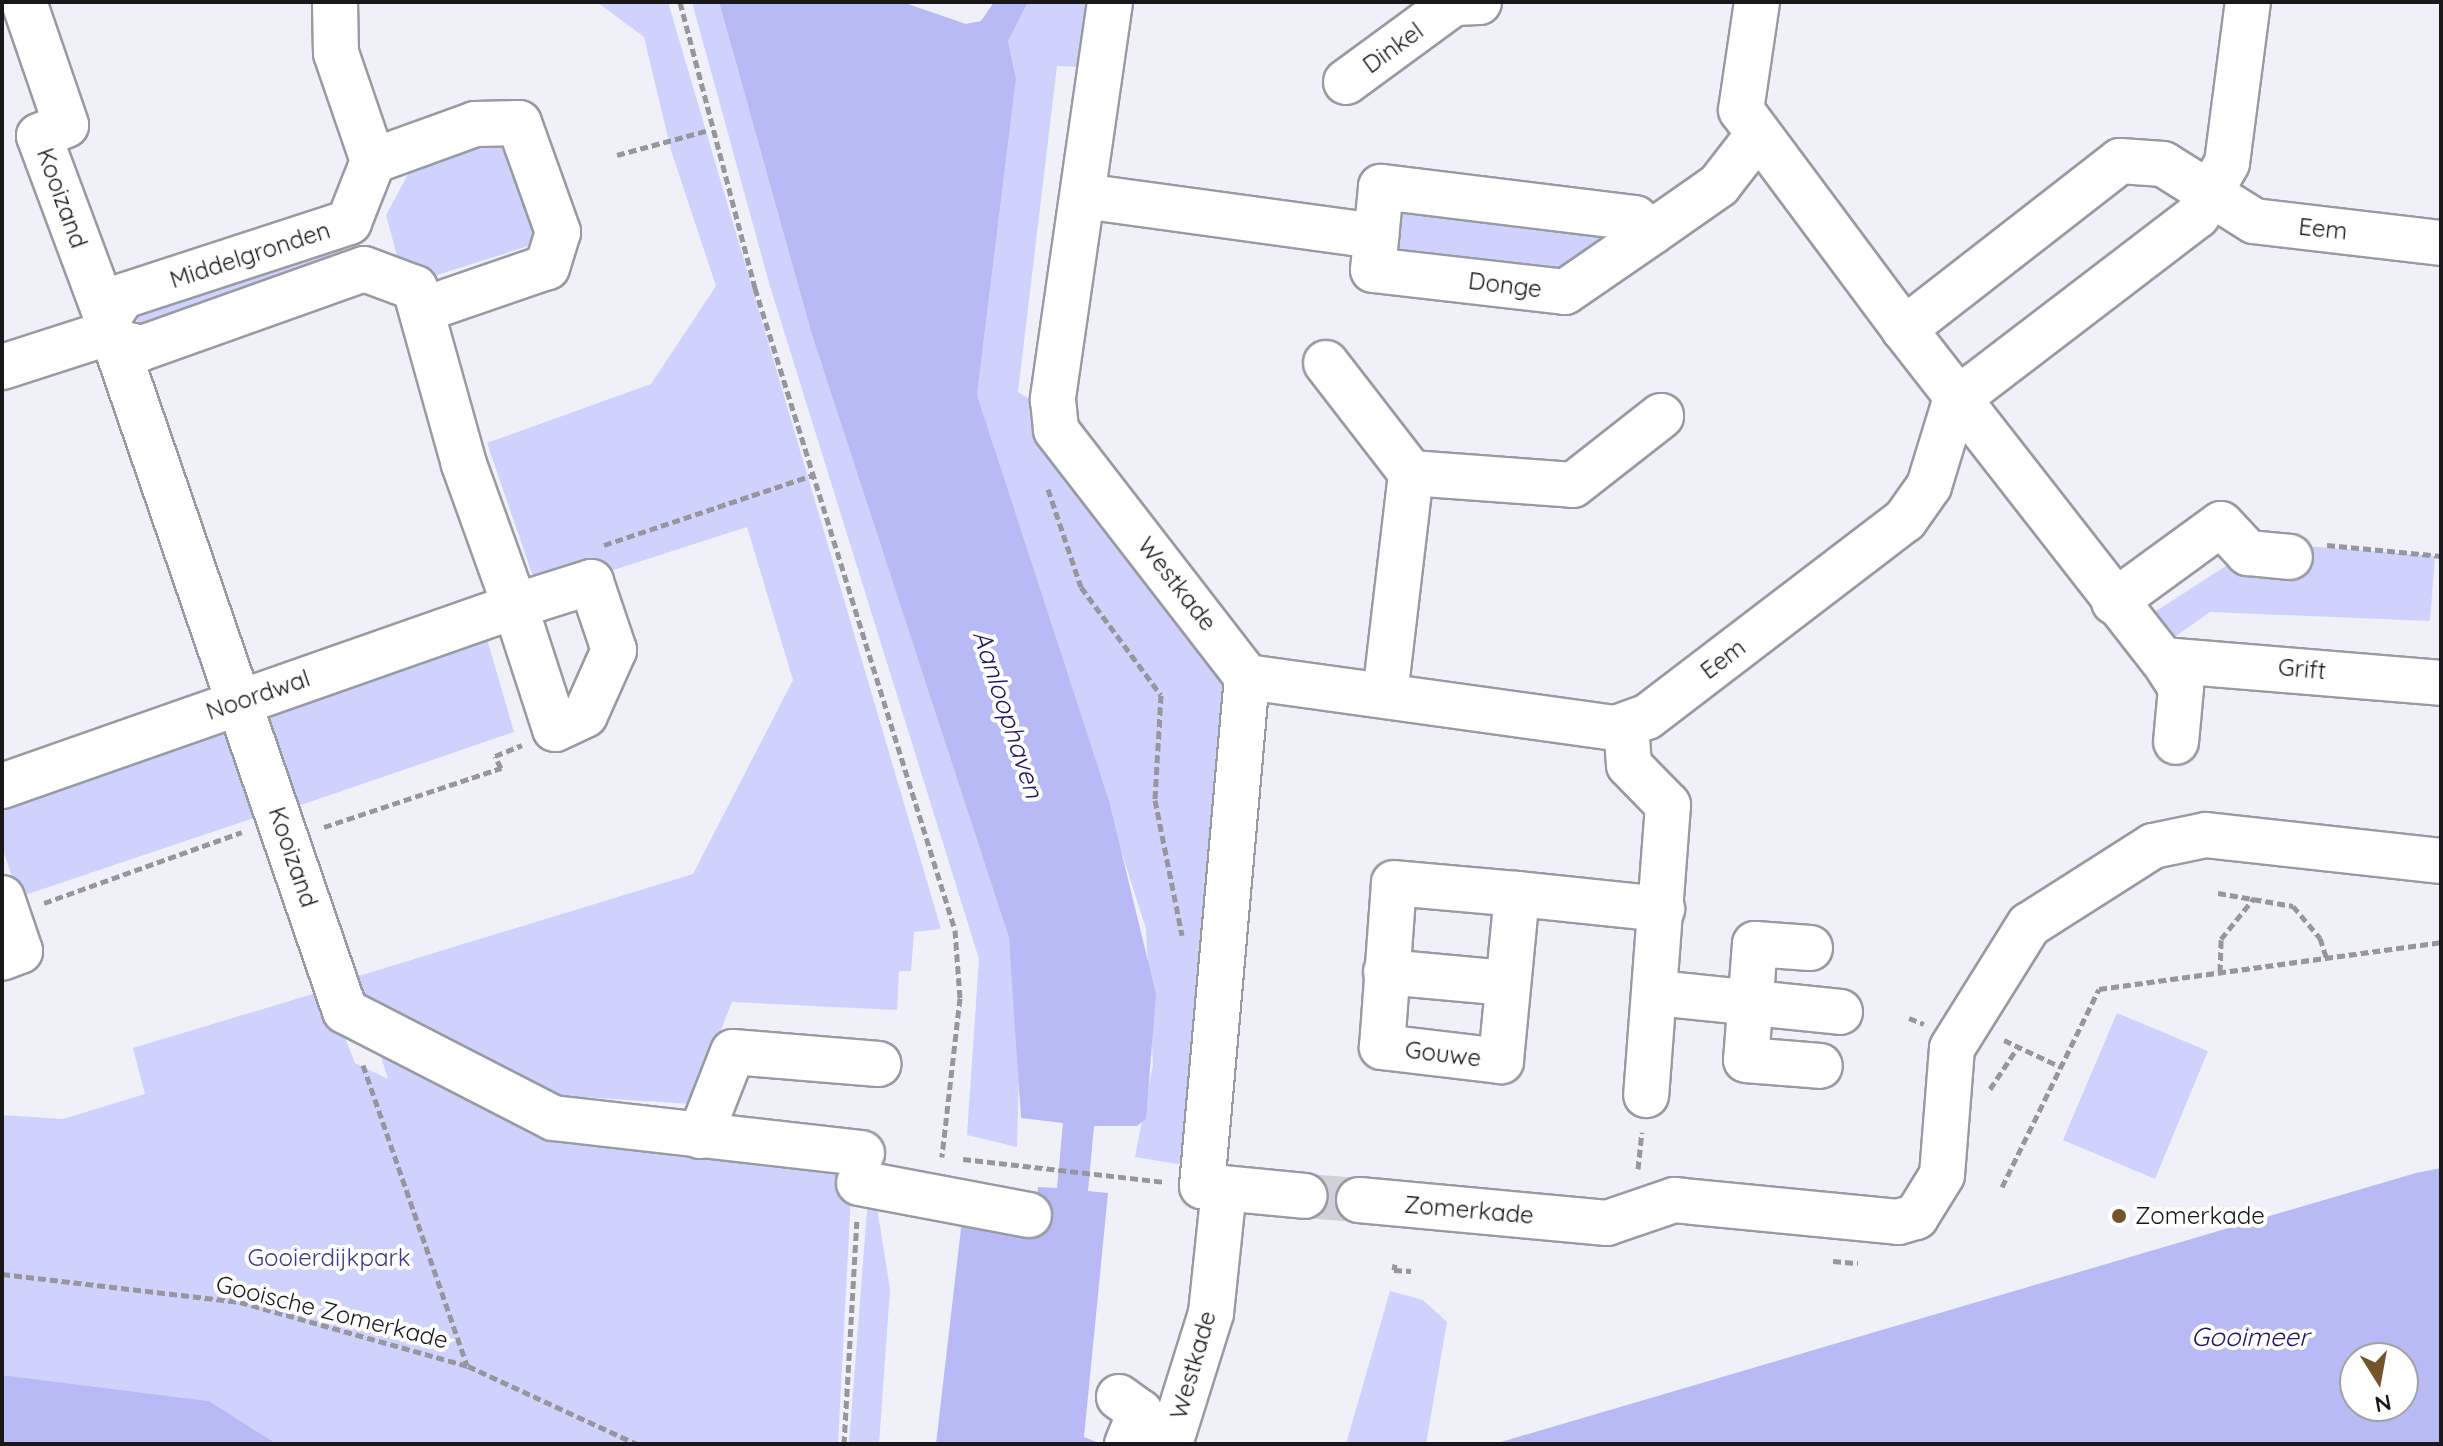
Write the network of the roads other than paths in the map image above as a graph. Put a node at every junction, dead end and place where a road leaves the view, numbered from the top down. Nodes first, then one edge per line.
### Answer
1 (24, 2) edge
2 (335, 2) edge
3 (1110, 2) edge
4 (1479, 2) edge
5 (1757, 2) edge
6 (2248, 2) edge
7 (1346, 82) dead end
8 (1757, 136) junction
9 (373, 161) junction
10 (2213, 194) junction
11 (1083, 196) junction
12 (349, 222) junction
13 (1652, 232) junction
14 (1376, 236) junction
15 (2441, 243) edge
16 (364, 269) junction
17 (422, 310) junction
18 (1904, 329) junction
19 (111, 331) junction
20 (1326, 363) dead end
21 (2, 367) edge
22 (1955, 401) junction
23 (1661, 416) dead end
24 (1411, 473) junction
25 (2290, 557) road end
26 (2114, 602) junction
27 (515, 606) junction
28 (2163, 660) junction
29 (1247, 677) junction
30 (2441, 683) edge
31 (1385, 695) junction
32 (238, 701) junction
33 (1626, 725) junction
34 (2176, 742) dead end
35 (2, 786) edge
36 (2441, 861) edge
37 (1517, 894) junction
38 (1662, 909) junction
39 (1810, 948) dead end
40 (1386, 972) junction
41 (1508, 983) junction
42 (1657, 993) junction
43 (1751, 1002) junction
44 (1840, 1012) dead end
45 (879, 1064) dead end
46 (1820, 1066) dead end
47 (1646, 1095) road end
48 (700, 1136) junction
49 (1213, 1188) junction
50 (1305, 1196) tunnel mouth
51 (1359, 1200) tunnel mouth
52 (1029, 1215) dead end
53 (1119, 1397) dead end
54 (1127, 1444) edge
55 (1170, 1444) edge

1 - 19 street, Kooizand
2 - 9 street
3 - 11 street, Westkade
4 - 7 street, Dinkel
5 - 8 street
6 - 10 street
8 - 13 street, Donge
8 - 18 street
9 - 12 street, Middelgronden
9 - 17 street
10 - 15 street, Eem
10 - 18 street, Eem
10 - 22 street
11 - 14 street
11 - 29 street, Westkade
12 - 16 street
12 - 19 street, Middelgronden
13 - 14 street, Donge
13 - 14 street, Donge
16 - 17 street
16 - 19 street, Middelgronden
17 - 27 street
18 - 22 street
19 - 21 street, Middelgronden
19 - 32 street, Kooizand
20 - 24 street
22 - 26 street
22 - 33 street, Eem
23 - 24 street
24 - 31 street
25 - 26 street
26 - 28 street
27 - 27 street, Noordwal
27 - 32 street, Noordwal
28 - 30 street, Grift
28 - 34 street
29 - 31 street
29 - 49 street, Westkade
31 - 33 street
32 - 35 street, Noordwal
32 - 48 street, Kooizand
33 - 38 street
36 - 51 street, Zomerkade
37 - 38 street, Gouwe
37 - 40 street, Gouwe
37 - 41 street, Gouwe
38 - 42 street
39 - 43 street
40 - 41 street
40 - 41 street, Gouwe
42 - 43 street
42 - 47 street
43 - 44 street
43 - 46 street
45 - 48 street
48 - 52 street
49 - 50 street
49 - 55 street, Westkade
53 - 54 street

